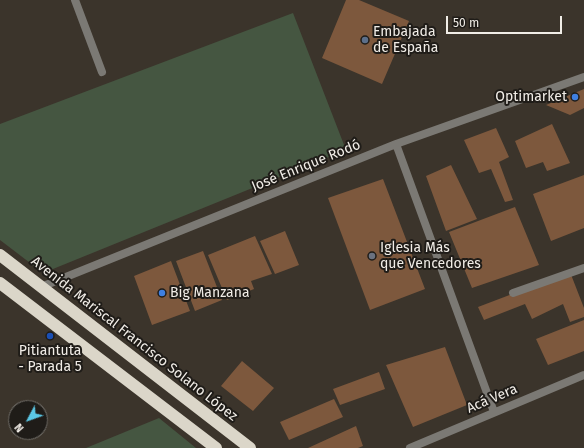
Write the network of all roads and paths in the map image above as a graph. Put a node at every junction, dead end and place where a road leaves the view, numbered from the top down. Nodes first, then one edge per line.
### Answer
1 (75, 0) edge
2 (102, 72) dead end
3 (584, 77) edge
4 (396, 144) junction
5 (0, 255) edge
6 (584, 268) edge
7 (0, 283) edge
8 (41, 287) junction
9 (513, 294) dead end
10 (584, 375) edge
11 (494, 412) junction
12 (216, 448) edge
13 (250, 448) edge
14 (410, 448) edge

1 - 2 street
3 - 4 street, José Enrique Rodó
4 - 8 street, José Enrique Rodó
4 - 11 street
5 - 8 highway, Avenida Mariscal Francisco Solano López
6 - 9 street
7 - 12 highway
8 - 13 highway, Avenida Mariscal Francisco Solano López
10 - 11 street, Acá Vera
11 - 14 street, Acá Vera

